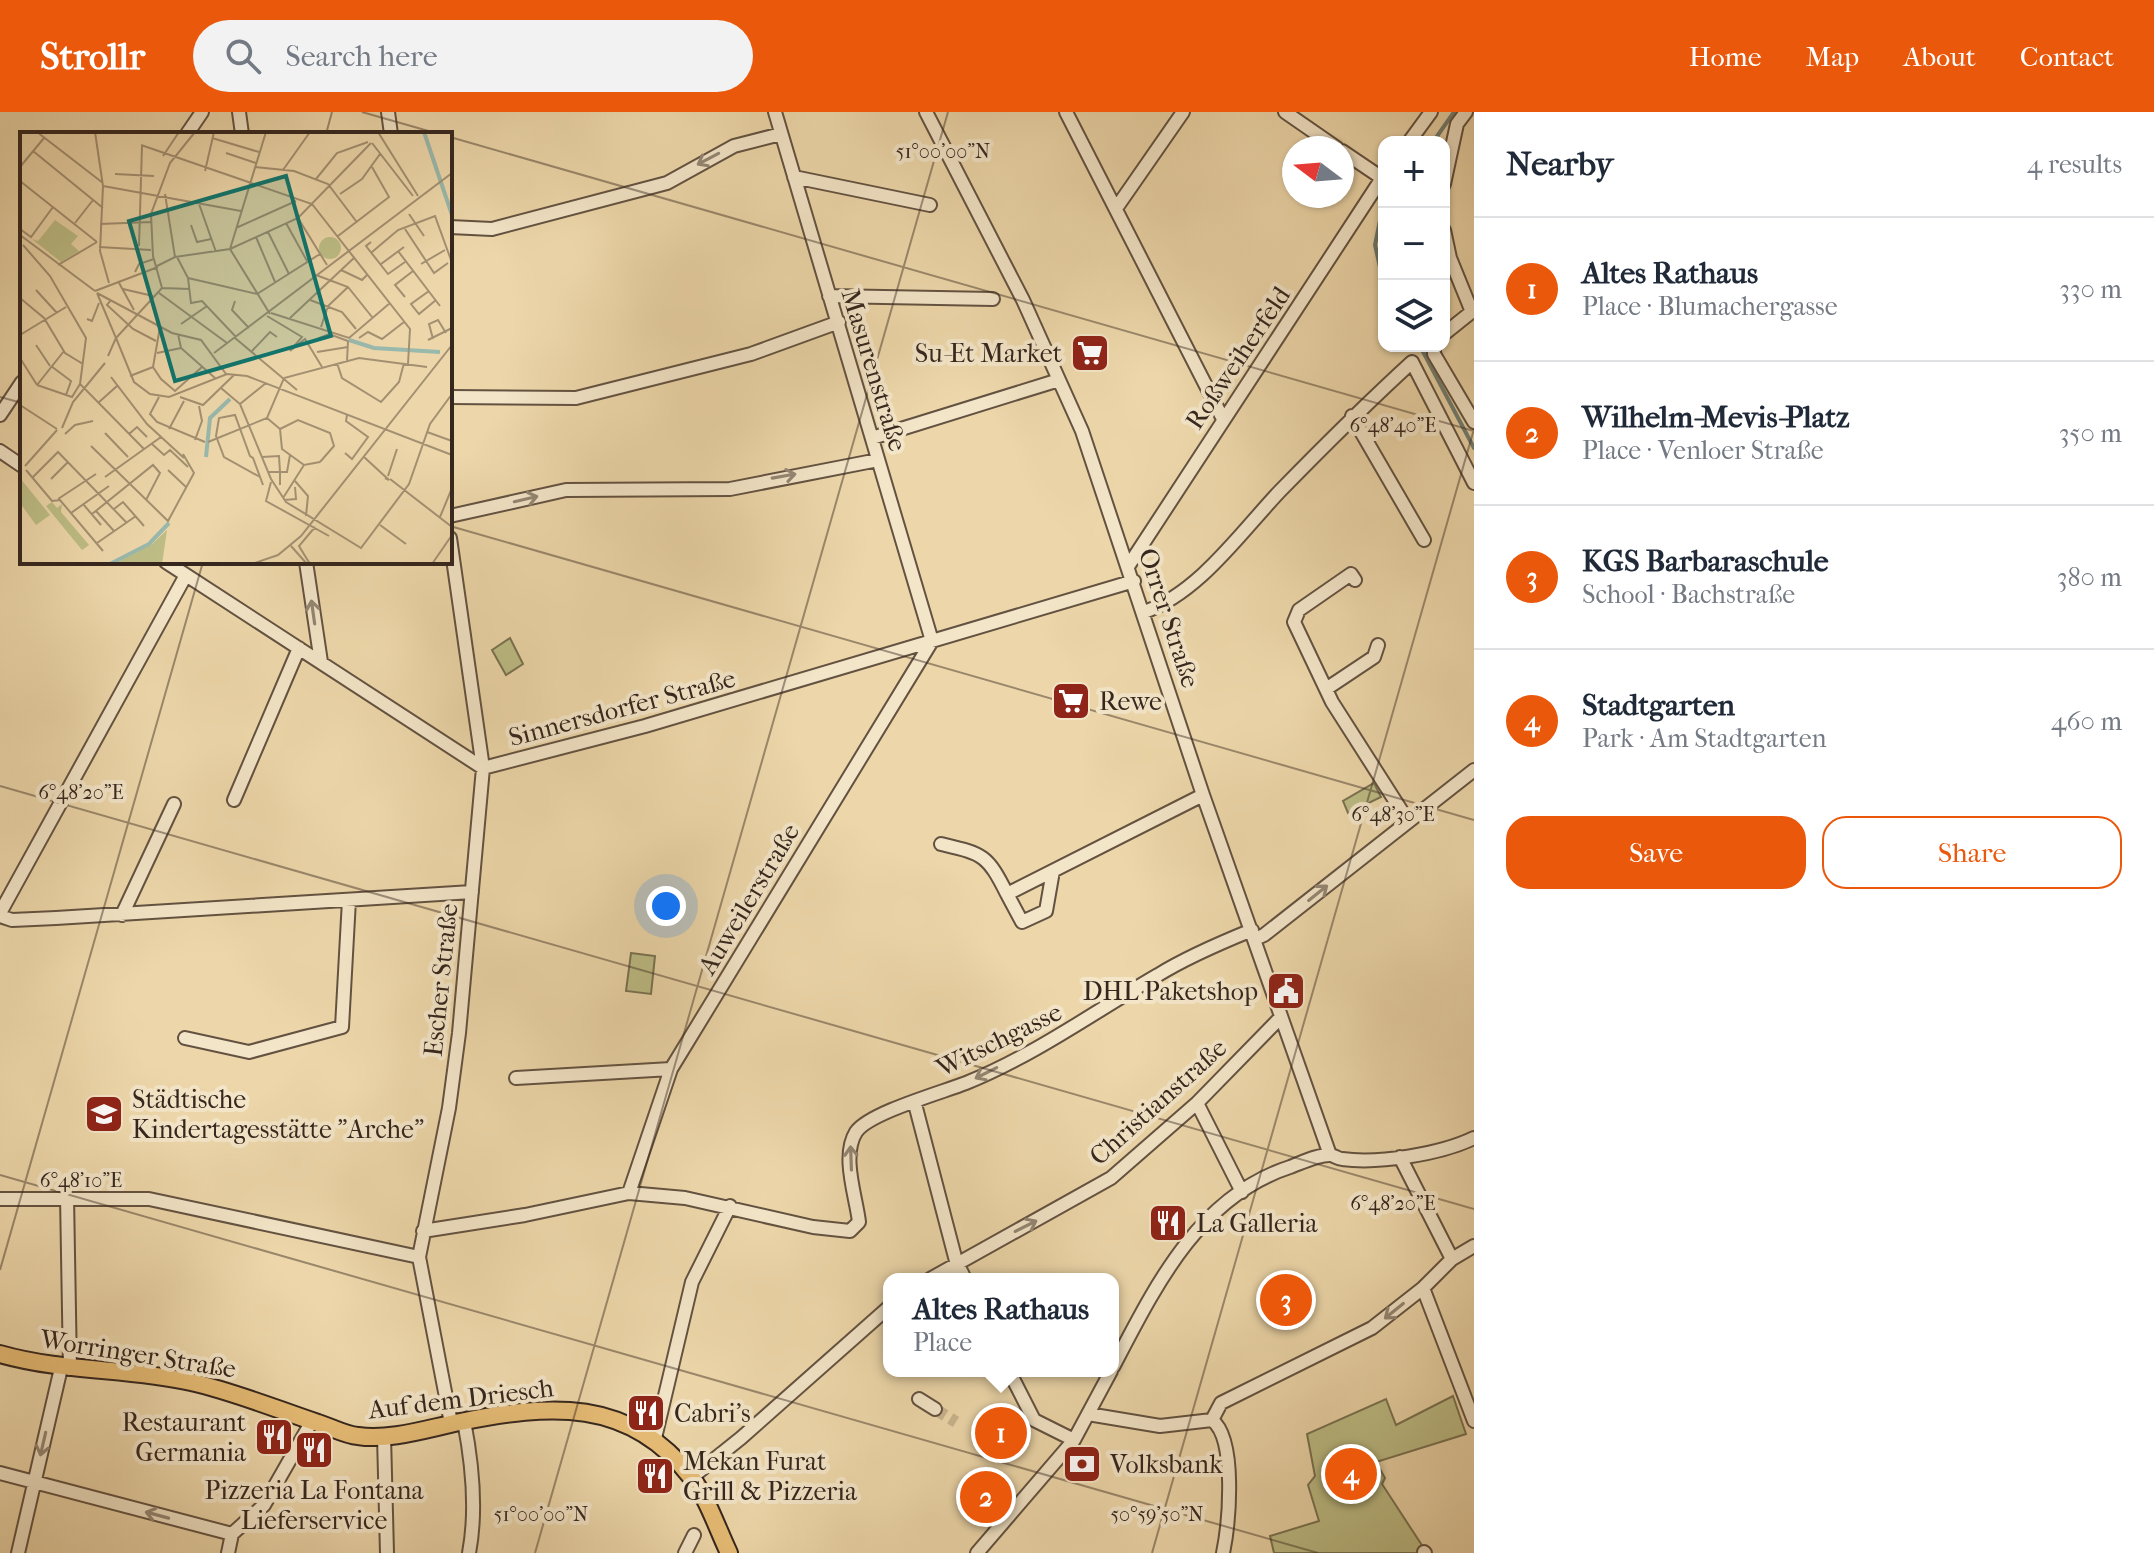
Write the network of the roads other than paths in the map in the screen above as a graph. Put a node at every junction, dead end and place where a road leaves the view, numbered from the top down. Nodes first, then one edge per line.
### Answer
1 (202, 112) edge
2 (239, 112) edge
3 (388, 112) edge
4 (775, 112) edge
5 (926, 112) edge
6 (1066, 112) edge
7 (1183, 112) edge
8 (1285, 112) edge
9 (1431, 112) edge
10 (1466, 112) edge
11 (188, 132) edge
12 (242, 132) edge
13 (391, 132) edge
14 (781, 134) junction
15 (1320, 136) edge
16 (1413, 136) edge
17 (1450, 156) edge
18 (1354, 159) edge
19 (1378, 174) edge
20 (794, 177) junction
21 (1378, 185) edge
22 (930, 205) dead end
23 (1117, 207) junction
24 (452, 227) edge
25 (1450, 258) edge
26 (829, 296) junction
27 (993, 299) dead end
28 (1473, 311) edge
29 (839, 322) junction
30 (1450, 329) edge
31 (1434, 352) edge
32 (1059, 380) junction
33 (20, 385) edge
34 (452, 397) edge
35 (0, 415) edge
36 (1352, 416) junction
37 (1223, 419) junction
38 (1474, 422) edge
39 (872, 438) junction
40 (0, 451) edge
41 (878, 460) junction
42 (20, 465) edge
43 (1474, 483) edge
44 (452, 516) edge
45 (1424, 540) dead end
46 (452, 552) edge
47 (169, 564) edge
48 (306, 564) edge
49 (1129, 565) junction
50 (186, 575) junction
51 (1355, 580) dead end
52 (1134, 581) junction
53 (1144, 612) junction
54 (932, 641) junction
55 (1378, 645) dead end
56 (299, 648) junction
57 (321, 662) junction
58 (1326, 689) junction
59 (483, 768) junction
60 (1474, 770) edge
61 (1203, 795) junction
62 (234, 800) dead end
63 (174, 804) dead end
64 (1408, 821) junction
65 (941, 844) dead end
66 (1053, 871) junction
67 (472, 892) junction
68 (1007, 894) junction
69 (349, 900) junction
70 (0, 915) edge
71 (122, 915) junction
72 (1253, 935) junction
73 (1281, 1017) junction
74 (185, 1038) dead end
75 (671, 1069) junction
76 (516, 1078) dead end
77 (1197, 1103) junction
78 (915, 1104) junction
79 (1474, 1138) edge
80 (1330, 1155) junction
81 (1400, 1157) junction
82 (1242, 1192) junction
83 (629, 1193) junction
84 (67, 1196) junction
85 (0, 1199) edge
86 (730, 1206) junction
87 (423, 1231) junction
88 (1474, 1246) edge
89 (419, 1257) junction
90 (1452, 1259) junction
91 (956, 1261) junction
92 (939, 1273) edge
93 (962, 1273) edge
94 (1423, 1288) junction
95 (883, 1312) edge
96 (0, 1354) edge
97 (1119, 1356) edge
98 (66, 1368) junction
99 (1012, 1377) edge
100 (1108, 1377) edge
101 (919, 1399) dead end
102 (935, 1409) tunnel mouth
103 (1088, 1414) junction
104 (1212, 1420) junction
105 (312, 1421) junction
106 (1474, 1421) edge
107 (457, 1422) junction
108 (384, 1436) junction
109 (655, 1438) junction
110 (1074, 1440) junction
111 (0, 1473) edge
112 (691, 1478) junction
113 (34, 1483) junction
114 (232, 1534) junction
115 (694, 1535) dead end
116 (18, 1553) edge
117 (228, 1553) edge
118 (387, 1553) edge
119 (469, 1553) edge
120 (685, 1553) edge
121 (729, 1553) edge
122 (977, 1553) edge
123 (1223, 1553) edge

1 - 11 street
2 - 12 street
3 - 13 street
4 - 14 street, Masurenstraße
5 - 32 street, Orrer Straße
6 - 23 street
7 - 23 street
8 - 15 street
9 - 16 street
10 - 17 street
14 - 20 street, Masurenstraße
14 -> 24 street
18 - 19 street
20 - 22 street
20 - 26 street, Masurenstraße
21 - 37 street, Roßweiherfeld
23 - 37 street
25 - 28 street
26 - 27 street
26 - 29 street, Masurenstraße
28 - 30 street
29 - 34 street
29 - 39 street, Masurenstraße
31 - 38 street
32 - 39 street
32 - 49 street, Orrer Straße
33 - 35 street
36 - 43 street
36 - 45 street
36 - 53 street
37 - 49 street, Roßweiherfeld
39 - 41 street, Masurenstraße
40 - 42 street
44 -> 41 street
41 - 54 street, Masurenstraße
46 - 59 street, Escher Straße
47 - 50 street, Sinnersdorfer Straße
57 -> 48 street
49 - 52 street, Orrer Straße
50 - 56 street, Sinnersdorfer Straße
50 - 70 street
51 - 58 street
52 - 53 street, Orrer Straße
52 - 54 street, Sinnersdorfer Straße
53 - 61 street, Orrer Straße
54 - 59 street, Sinnersdorfer Straße
54 - 75 street, Auweilerstraße
55 - 58 street
56 - 57 street, Sinnersdorfer Straße
56 - 62 street
57 - 59 street, Sinnersdorfer Straße
58 - 64 street
59 - 67 street, Escher Straße
60 - 64 street, Witschgasse
61 - 66 street
61 - 72 street, Orrer Straße
63 - 71 street
72 -> 64 street, Witschgasse
65 - 68 street
66 - 68 street
66 - 68 street
67 - 69 street
67 - 87 street, Escher Straße
69 - 71 street
69 - 74 street
70 - 71 street
72 - 73 street, Orrer Straße
72 -> 78 street, Witschgasse
73 - 77 street, Christianstraße
73 - 80 street, Orrer Straße
75 - 76 street
75 - 83 street, Auweilerstraße
77 - 82 street
91 -> 77 street, Christianstraße
86 -> 78 street, Witschgasse
78 - 91 street
79 - 81 street
80 - 81 street
80 - 82 street
81 - 90 street
82 - 97 street
83 - 86 street
83 - 87 street
84 - 85 street
84 - 89 street
84 - 98 street
86 - 109 street
87 - 89 street, Escher Straße
88 - 90 street
89 - 107 street, Escher Straße
90 - 94 street
91 - 92 street, Christianstraße
91 - 93 street
94 -> 104 street
94 - 106 street
95 - 112 street
96 - 98 main road, Worringer Straße
98 - 105 main road, Worringer Straße
98 -> 113 street
99 - 110 street
100 - 103 street
101 - 102 street
103 - 104 street
103 - 110 street
104 - 123 street
105 - 108 main road, Auf dem Driesch
105 - 114 street
107 - 108 main road, Auf dem Driesch
107 - 109 main road, Auf dem Driesch
107 - 119 street, Escher Straße
108 - 118 street
109 - 112 main road, Auf dem Driesch
110 - 122 street
111 - 113 street
112 - 121 main road, Auf dem Driesch
114 -> 113 street
113 - 116 street
114 - 117 street
115 - 120 street

